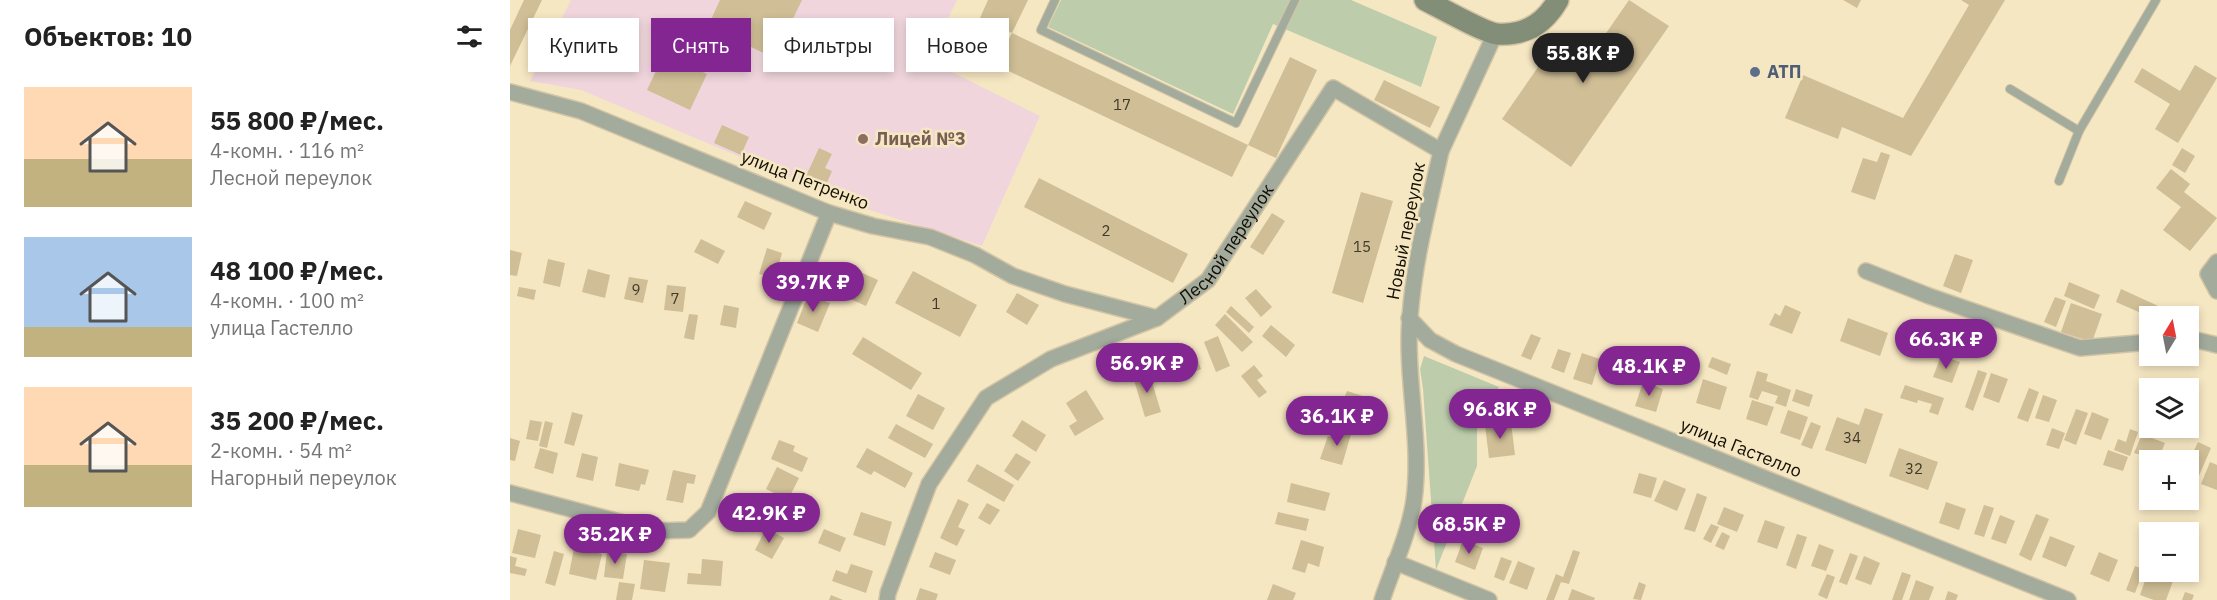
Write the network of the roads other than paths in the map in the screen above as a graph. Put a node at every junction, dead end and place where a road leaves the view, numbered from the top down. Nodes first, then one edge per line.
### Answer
1 (1055, 0) edge
2 (1295, 0) edge
3 (1425, 0) edge
4 (1558, 0) edge
5 (2156, 0) edge
6 (1495, 34) junction
7 (2010, 89) dead end
8 (510, 92) edge
9 (2079, 131) junction
10 (1441, 151) junction
11 (2059, 181) dead end
12 (829, 213) junction
13 (2217, 262) edge
14 (1866, 271) dead end
15 (2217, 291) edge
16 (1157, 318) junction
17 (1409, 318) junction
18 (2199, 341) edge
19 (2139, 343) edge
20 (2217, 345) edge
21 (510, 493) edge
22 (1395, 562) junction
23 (887, 600) edge
24 (1382, 600) edge
25 (1489, 600) edge
26 (2068, 600) edge

1 - 2 lane
3 - 6 street
4 - 6 street
5 - 9 lane
6 - 10 street
7 - 9 lane
8 - 12 street, улица Петренко
9 - 11 lane
10 - 16 street, Лесной переулок
10 - 17 street, Новый переулок
12 - 16 street, улица Петренко
12 - 21 street
13 - 15 street
14 - 19 street
16 - 23 street, Лесной переулок
17 - 22 street, Новый переулок
17 - 26 street, улица Гастелло
18 - 20 street
22 - 24 street, Новый переулок
22 - 25 street

